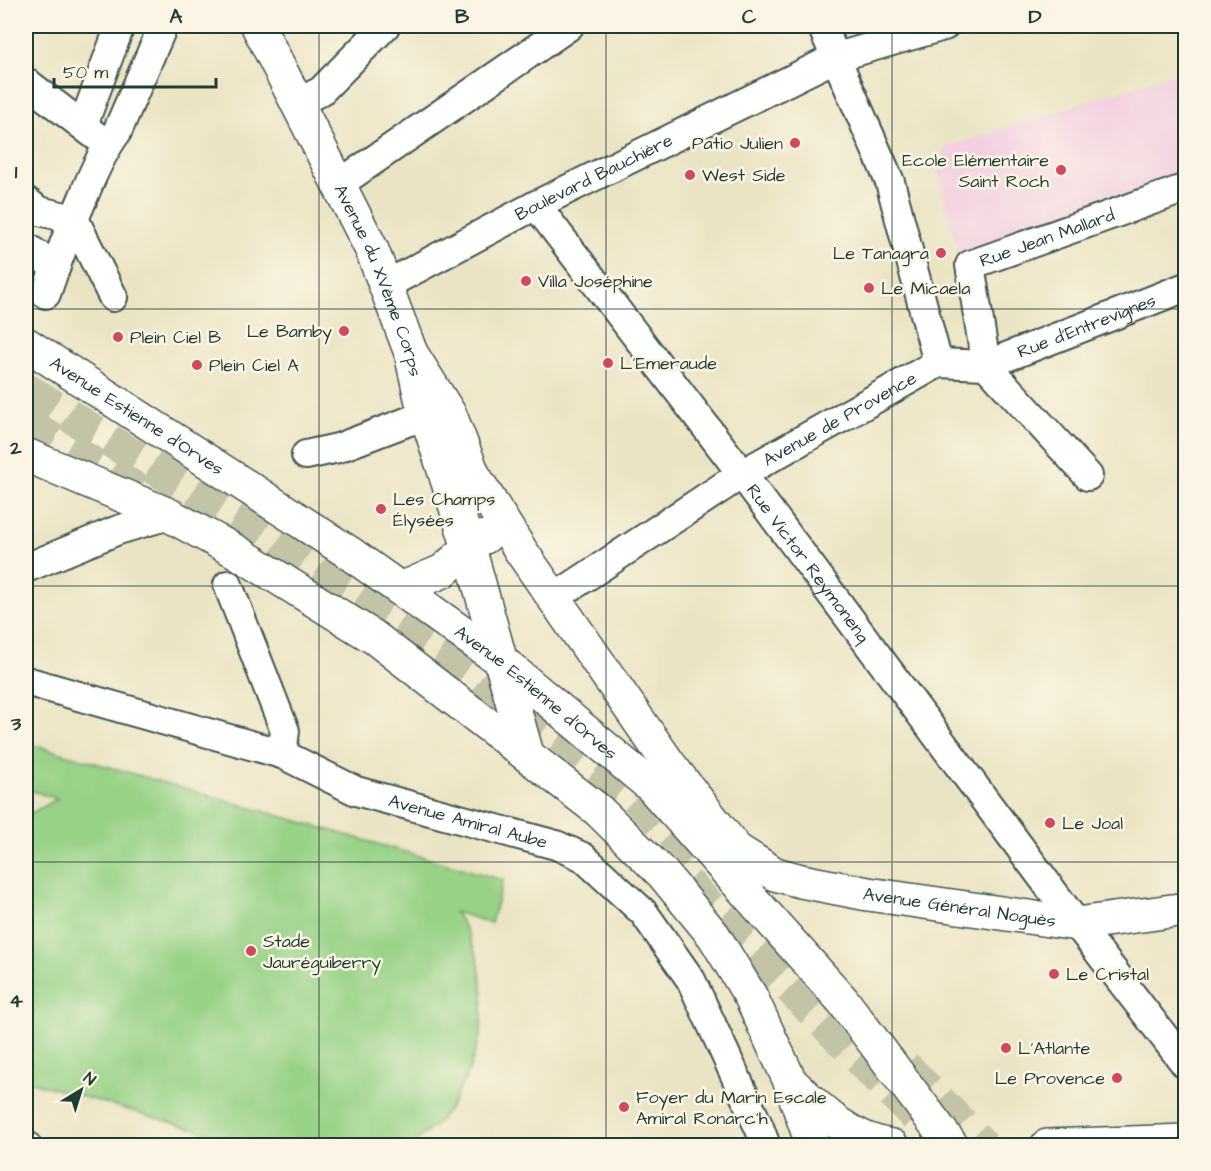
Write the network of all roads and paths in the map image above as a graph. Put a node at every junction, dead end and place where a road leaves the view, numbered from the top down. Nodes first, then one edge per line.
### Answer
1 (120, 26) edge
2 (163, 26) edge
3 (258, 26) edge
4 (385, 26) edge
5 (568, 26) edge
6 (822, 26) edge
7 (944, 26) edge
8 (837, 57) junction
9 (26, 82) edge
10 (297, 103) junction
11 (84, 125) junction
12 (107, 145) junction
13 (339, 184) junction
14 (1185, 188) edge
15 (26, 201) edge
16 (536, 205) junction
17 (74, 219) junction
18 (26, 247) edge
19 (56, 267) junction
20 (386, 285) junction
21 (1185, 287) edge
22 (46, 294) dead end
23 (113, 297) dead end
24 (26, 344) edge
25 (411, 352) junction
26 (938, 363) junction
27 (986, 365) junction
28 (426, 417) junction
29 (26, 455) edge
30 (306, 455) dead end
31 (742, 474) junction
32 (1088, 476) dead end
33 (169, 515) junction
34 (512, 536) junction
35 (469, 548) junction
36 (26, 568) edge
37 (228, 585) dead end
38 (401, 589) junction
39 (549, 592) junction
40 (500, 660) junction
41 (26, 681) edge
42 (282, 754) junction
43 (527, 754) junction
44 (651, 786) junction
45 (739, 853) junction
46 (1185, 909) edge
47 (1077, 924) junction
48 (843, 1001) junction
49 (1185, 1065) edge
50 (789, 1079) junction
51 (815, 1140) edge
52 (1185, 1141) edge
53 (766, 1146) edge
54 (892, 1146) edge
55 (952, 1146) edge
56 (1047, 1146) edge

1 - 11 street
2 - 12 street
3 - 10 main road, Avenue du XVème Corps
4 - 10 street
5 - 13 street
6 - 8 street
7 - 8 street, Boulevard Bauchière
8 - 16 street, Boulevard Bauchière
8 - 26 street
9 - 11 street
10 - 13 main road, Avenue du XVème Corps
11 - 12 street
12 - 17 street
13 - 20 main road, Avenue du XVème Corps
14 - 27 street, Rue Jean Mallard
15 - 17 street
16 - 20 street, Boulevard Bauchière
16 - 31 street, Rue Victor Reymonenq
17 - 19 street
17 - 23 street
18 - 19 street
19 - 22 street
20 - 25 main road, Avenue du XVème Corps
21 - 27 street, Rue d'Entrevignes
24 - 38 main road, Avenue Estienne d'Orves
25 - 28 main road, Avenue du XVème Corps
25 - 34 main road
26 - 27 street, Avenue de Provence
26 - 31 street, Avenue de Provence
27 - 32 street
28 - 30 street
28 - 35 main road, Avenue du XVème Corps
29 - 33 main road
31 - 39 street, Avenue de Provence
31 - 47 street, Rue Victor Reymonenq
33 - 36 street
33 - 43 main road
34 - 35 main road
34 - 39 main road
35 - 38 main road
35 - 40 main road, Avenue du XVème Corps
37 - 42 street
38 - 40 main road, Avenue Estienne d'Orves
39 - 45 main road
40 - 43 main road, Avenue du XVème Corps
40 - 44 main road, Avenue Estienne d'Orves
41 - 42 street, Avenue Amiral Aube
42 - 53 street, Avenue Amiral Aube
43 - 50 main road
44 - 45 main road
44 - 48 main road, Avenue Estienne d'Orves
45 - 47 main road, Avenue Général Noguès
45 - 48 main road
46 - 47 main road, Avenue Général Noguès
47 - 49 street, Rue Victor Reymonenq
48 - 55 main road, Avenue Estienne d'Orves
50 - 51 main road
50 - 54 main road
52 - 56 main road

